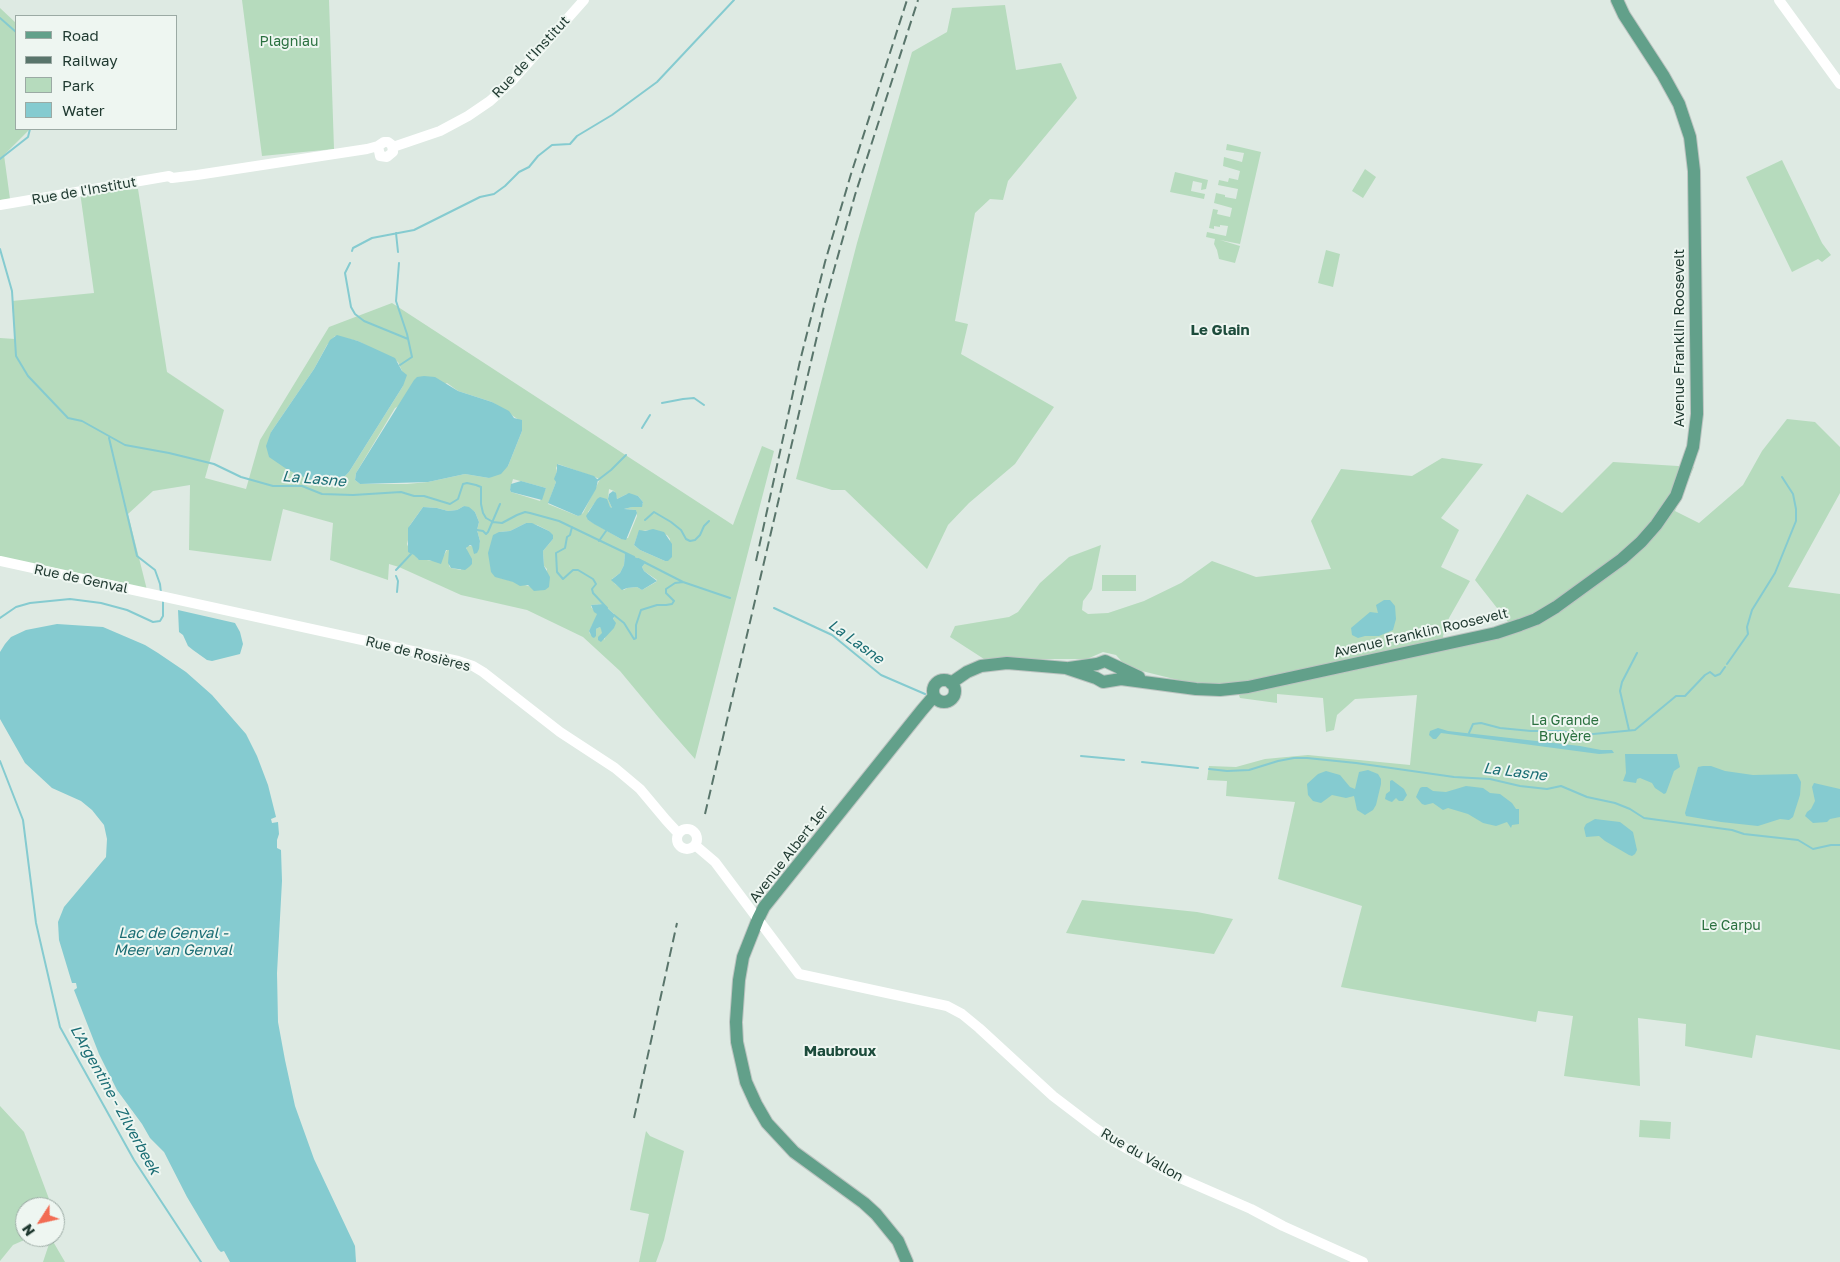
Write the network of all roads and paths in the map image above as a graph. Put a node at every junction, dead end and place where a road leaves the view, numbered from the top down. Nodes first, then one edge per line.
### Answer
1 (584, 0) edge
2 (1617, 0) edge
3 (1779, 0) edge
4 (1840, 84) edge
5 (0, 205) edge
6 (0, 561) edge
7 (162, 597) joint
8 (1097, 664) junction
9 (1113, 664) junction
10 (1066, 668) junction
11 (1096, 678) junction
12 (1112, 680) junction
13 (1148, 682) junction
14 (758, 919) junction
15 (907, 1262) edge
16 (1363, 1262) edge

1 - 5 street, Rue de l'Institut
2 - 13 main road, Avenue Franklin Roosevelt
3 - 4 street
6 - 7 street, Rue de Genval
7 - 14 street, Rue de Rosières
8 - 9 main road
8 - 10 main road
8 - 11 main road
9 - 12 main road
9 - 13 main road, Avenue Franklin Roosevelt
10 - 11 main road
10 - 14 main road, Avenue Albert 1er
11 - 12 main road
12 - 13 main road, Avenue Franklin Roosevelt
14 - 15 main road, Avenue Albert 1er
14 - 16 street, Rue du Vallon

